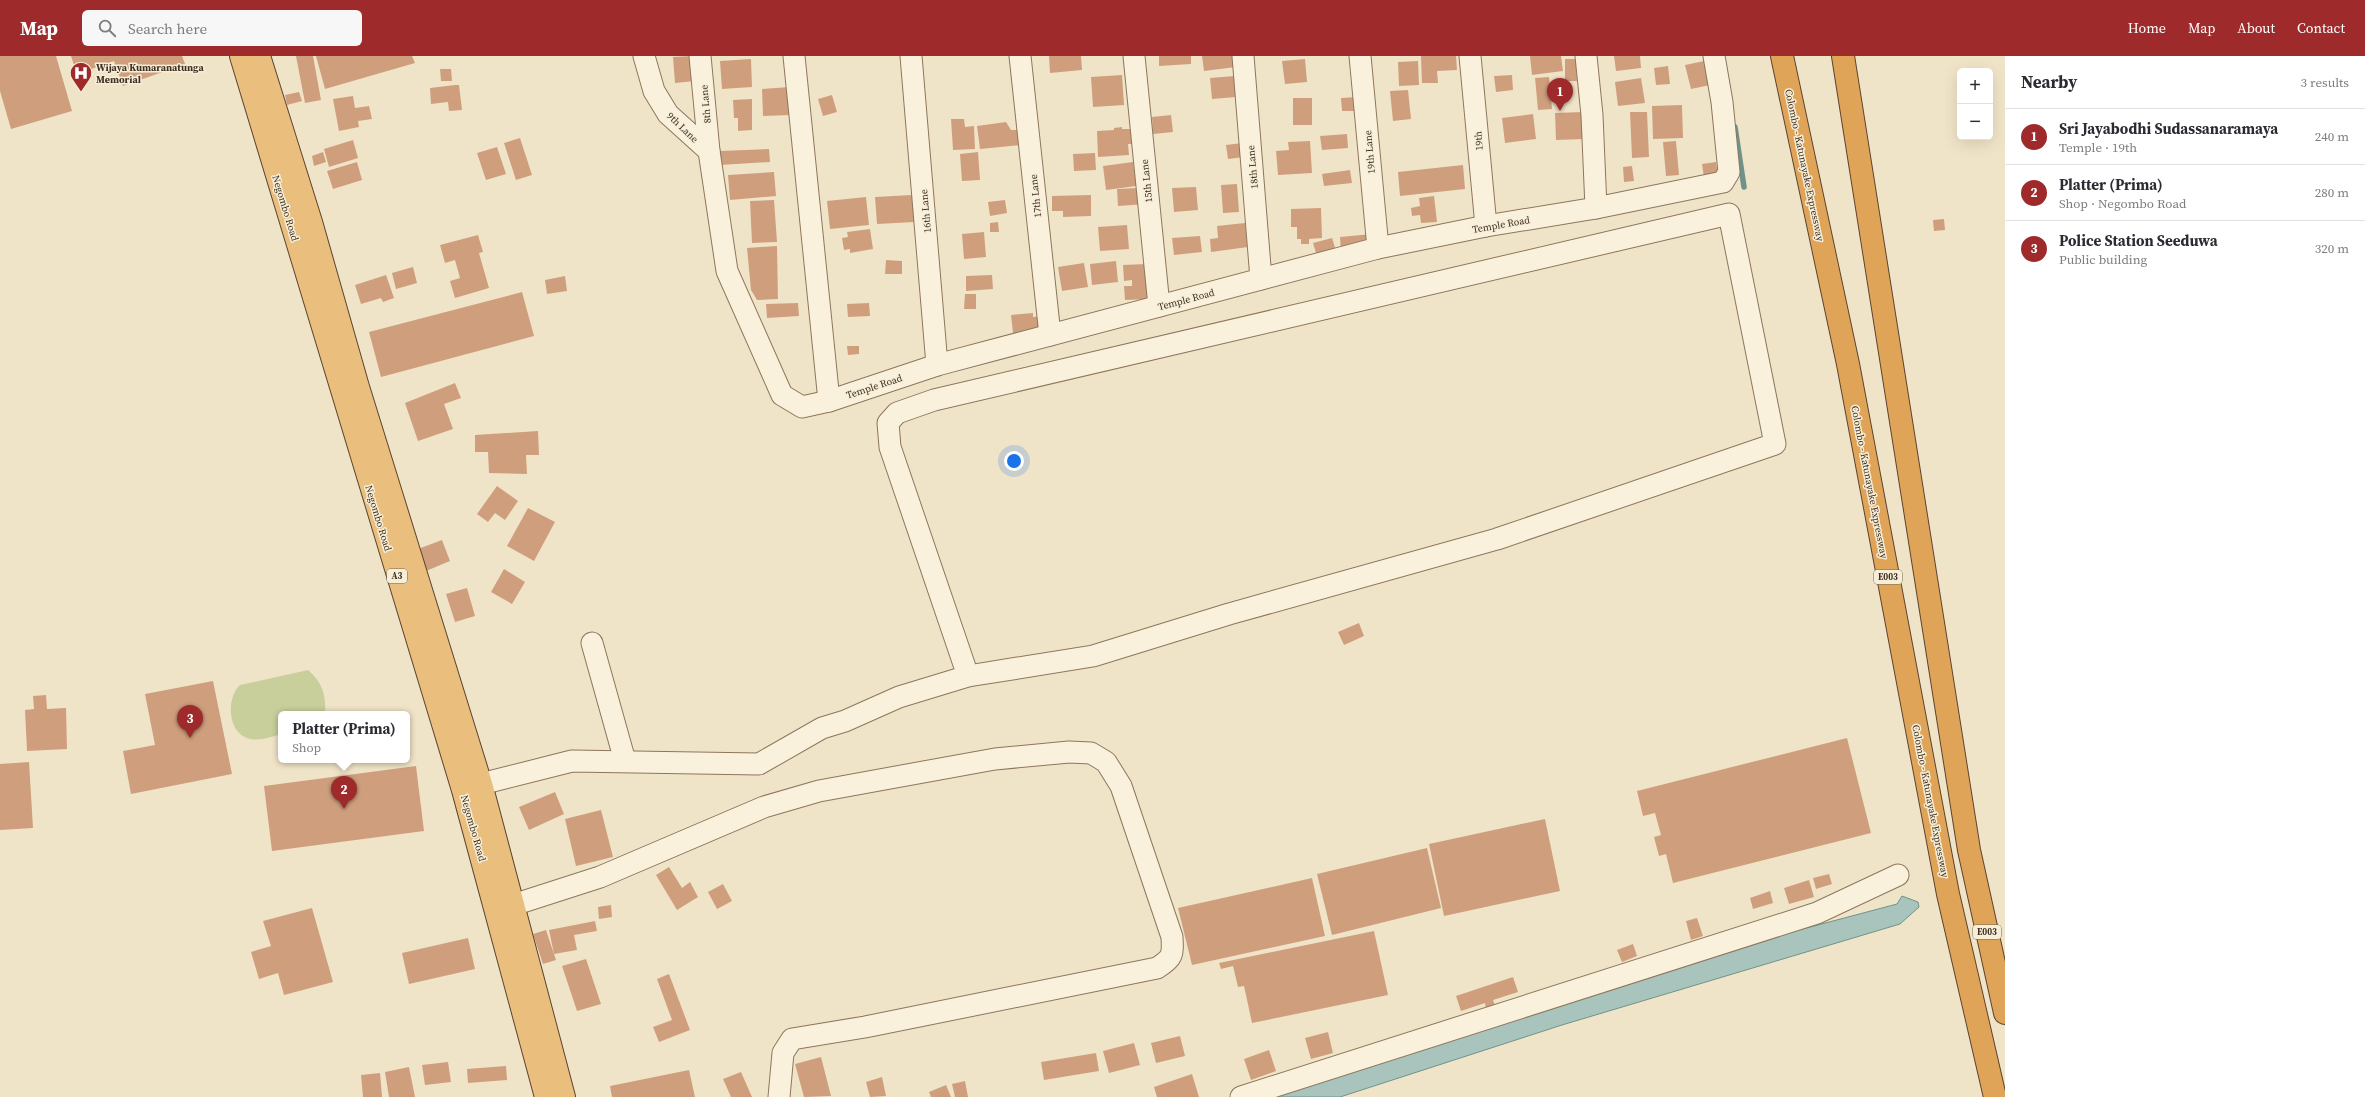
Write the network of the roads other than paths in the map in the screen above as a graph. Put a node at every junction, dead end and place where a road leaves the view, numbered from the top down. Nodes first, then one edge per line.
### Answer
1 (241, 56) edge
2 (259, 56) edge
3 (644, 56) edge
4 (700, 56) edge
5 (794, 56) edge
6 (911, 56) edge
7 (1020, 56) edge
8 (1134, 56) edge
9 (1243, 56) edge
10 (1360, 56) edge
11 (1470, 56) edge
12 (1586, 56) edge
13 (1714, 56) edge
14 (1782, 56) edge
15 (1843, 56) edge
16 (709, 151) junction
17 (1596, 208) junction
18 (1486, 226) junction
19 (1378, 248) junction
20 (1261, 279) junction
21 (1159, 306) junction
22 (1050, 335) junction
23 (937, 365) junction
24 (829, 401) junction
25 (592, 643) dead end
26 (968, 676) junction
27 (625, 761) junction
28 (481, 784) junction
29 (1898, 875) dead end
30 (513, 905) junction
31 (2005, 1013) edge
32 (546, 1097) edge
33 (564, 1097) edge
34 (779, 1097) edge
35 (1241, 1097) edge
36 (1995, 1097) edge

1 - 32 highway, Negombo Road / A3
2 - 28 highway, Negombo Road / A3
3 - 16 street, 9th Lane
4 - 16 street, 8th Lane
5 - 24 street
6 - 23 street, 16th Lane
7 - 22 street, 17th Lane
8 - 21 street, 15th Lane
9 - 20 street, 18th Lane
10 - 19 street, 19th Lane
11 - 18 street, 19th
12 - 17 street
13 - 17 street, Temple Road
14 - 36 highway, Colombo - Katunayake Expressway / E003
15 - 31 highway, E003
16 - 24 street, Temple Road
17 - 18 street, Temple Road
18 - 19 street, Temple Road
19 - 20 street, Temple Road
20 - 21 street, Temple Road
21 - 22 street, Temple Road
22 - 23 street, Temple Road
23 - 24 street, Temple Road
25 - 27 street
26 - 26 street
26 - 27 street
27 - 28 street
28 - 30 highway, Negombo Road / A3
29 - 35 street
30 - 33 highway, Negombo Road / A3
30 - 34 street

